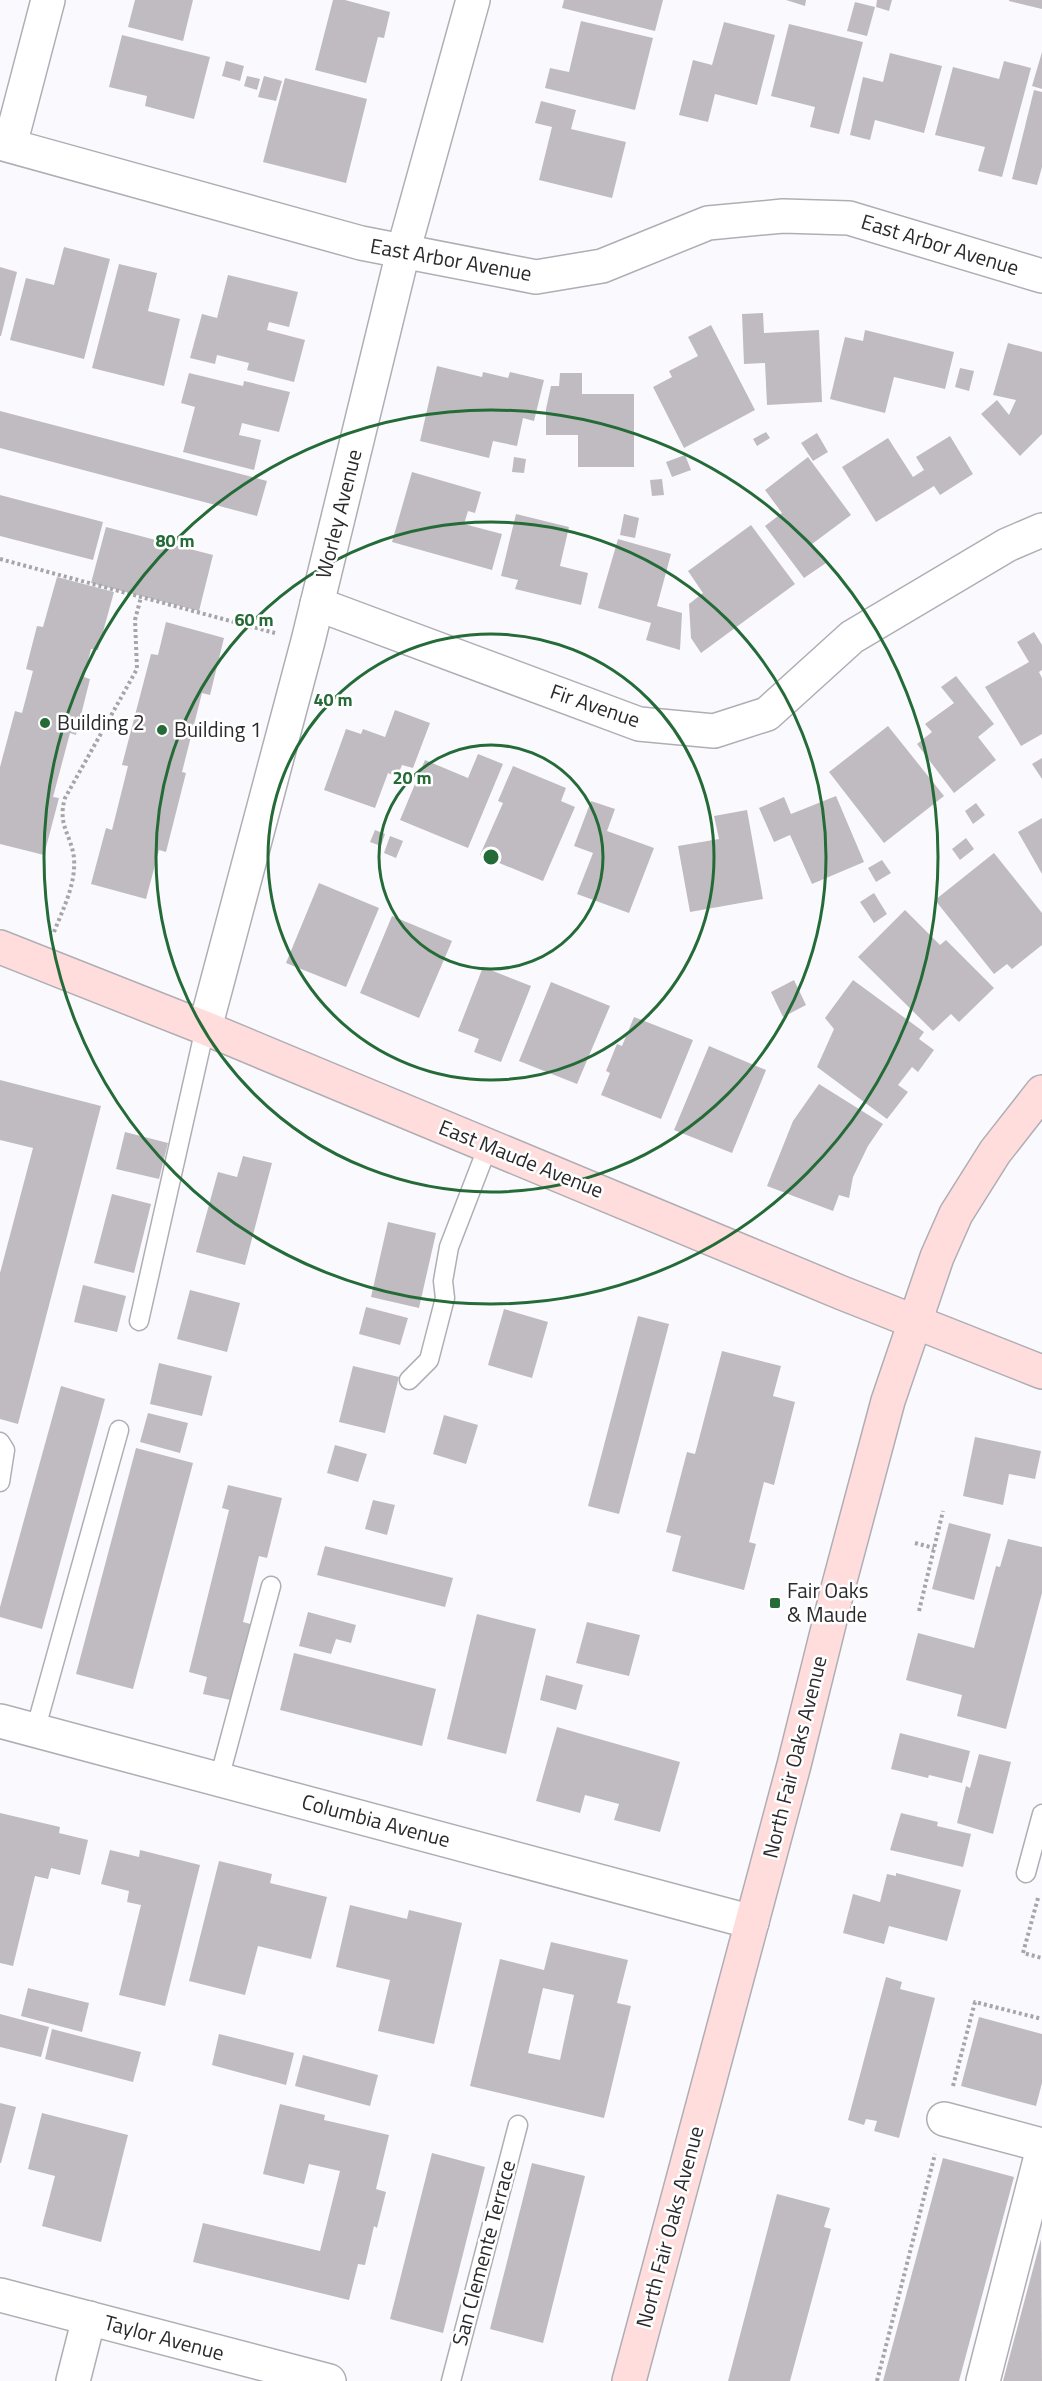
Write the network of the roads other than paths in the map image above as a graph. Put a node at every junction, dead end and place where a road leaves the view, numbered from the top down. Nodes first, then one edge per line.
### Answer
1 (48, 0) edge
2 (472, 0) edge
3 (5, 144) edge
4 (403, 252) junction
5 (1042, 276) edge
6 (1042, 530) edge
7 (317, 604) junction
8 (0, 947) edge
9 (205, 1028) junction
10 (1042, 1092) edge
11 (488, 1146) junction
12 (139, 1321) dead end
13 (915, 1322) junction
14 (1042, 1372) edge
15 (409, 1380) dead end
16 (119, 1430) dead end
17 (0, 1442) edge
18 (0, 1482) edge
19 (271, 1586) dead end
20 (0, 1721) edge
21 (35, 1731) junction
22 (219, 1779) junction
23 (1042, 1814) edge
24 (1026, 1873) dead end
25 (752, 1922) junction
26 (944, 2119) road end
27 (518, 2125) dead end
28 (1042, 2145) edge
29 (1042, 2152) edge
30 (0, 2295) edge
31 (89, 2318) junction
32 (73, 2381) edge
33 (329, 2381) edge
34 (451, 2381) edge
35 (629, 2381) edge
36 (983, 2381) edge

1 - 3 street
2 - 4 street, Worley Avenue
3 - 4 street, East Arbor Avenue
4 - 5 street, East Arbor Avenue
4 - 7 street, Worley Avenue
6 - 7 street, Fir Avenue
7 - 9 street, Worley Avenue
8 - 9 main road, East Maude Avenue
9 - 11 main road, East Maude Avenue
9 - 12 lane
10 - 13 main road, North Fair Oaks Avenue
11 - 13 main road, East Maude Avenue
11 - 15 lane
13 - 14 main road, East Maude Avenue
13 - 25 main road, North Fair Oaks Avenue
16 - 21 lane
17 - 18 lane
19 - 22 lane
20 - 21 street, Columbia Avenue
21 - 22 street, Columbia Avenue
22 - 25 street, Columbia Avenue
23 - 24 lane
25 - 35 main road, North Fair Oaks Avenue
26 - 28 street
27 - 34 lane, San Clemente Terrace
29 - 36 street
30 - 31 street, Taylor Avenue
31 - 32 street
31 - 33 street, Taylor Avenue

